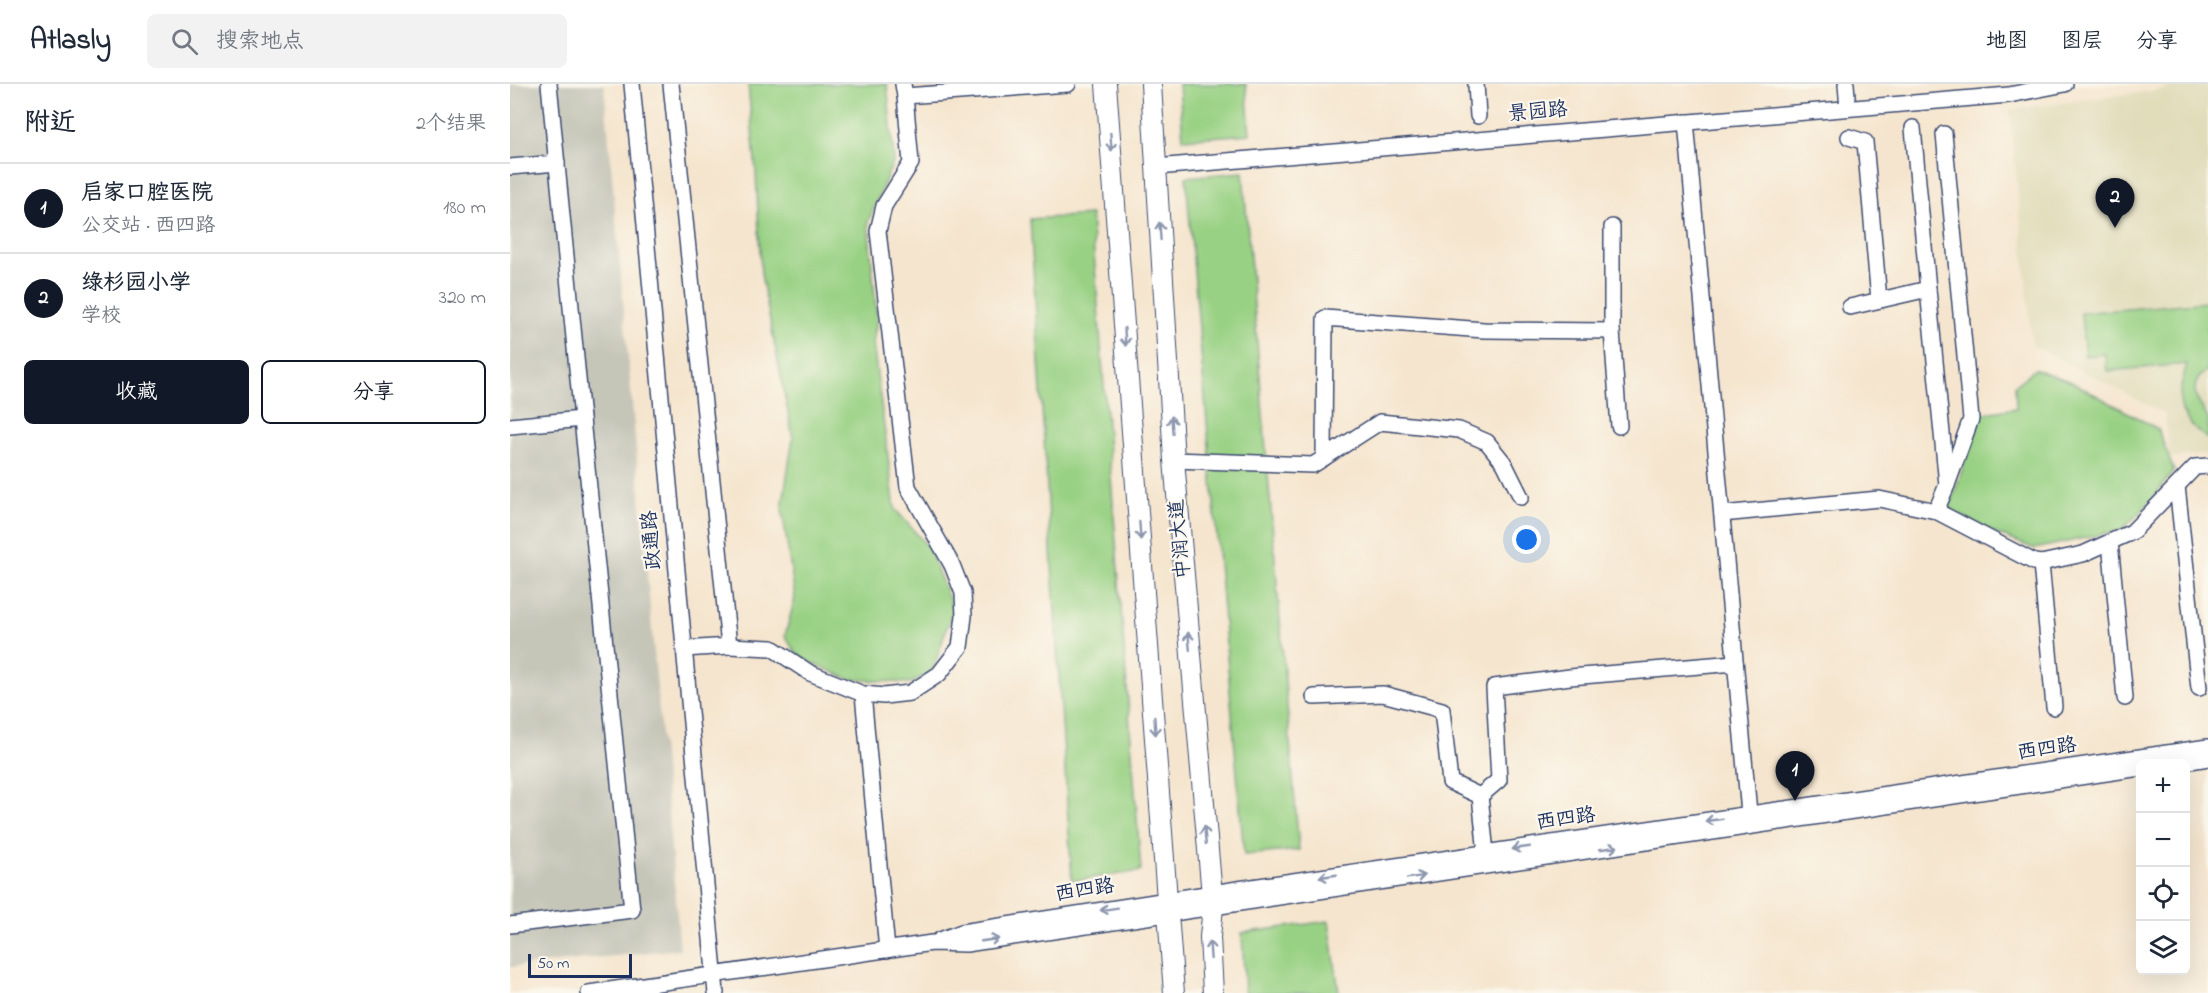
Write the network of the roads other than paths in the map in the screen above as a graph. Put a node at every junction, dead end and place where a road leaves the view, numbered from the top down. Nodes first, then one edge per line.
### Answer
1 (549, 84) edge
2 (632, 84) edge
3 (671, 84) edge
4 (1068, 84) edge
5 (1106, 84) edge
6 (1151, 84) edge
7 (1476, 84) edge
8 (1846, 84) edge
9 (2065, 84) edge
10 (904, 90) edge
11 (1848, 108) junction
12 (1478, 116) dead end
13 (1686, 122) junction
14 (1913, 128) dead end
15 (1944, 134) dead end
16 (1849, 136) dead end
17 (557, 163) junction
18 (510, 167) edge
19 (1156, 167) junction
20 (1612, 227) dead end
21 (1928, 289) junction
22 (1879, 300) junction
23 (1850, 306) dead end
24 (1612, 331) junction
25 (582, 419) junction
26 (510, 426) edge
27 (1619, 426) dead end
28 (1324, 458) junction
29 (1174, 460) junction
30 (2208, 466) edge
31 (1947, 485) junction
32 (2177, 486) junction
33 (1521, 497) dead end
34 (1936, 511) junction
35 (1722, 514) junction
36 (2110, 542) junction
37 (2041, 563) junction
38 (729, 646) junction
39 (684, 649) junction
40 (1735, 663) junction
41 (2199, 688) dead end
42 (863, 694) junction
43 (1314, 698) dead end
44 (2125, 698) dead end
45 (2054, 707) dead end
46 (2208, 747) edge
47 (2208, 758) edge
48 (2190, 761) edge
49 (2136, 769) edge
50 (1480, 796) junction
51 (1750, 821) junction
52 (1487, 859) junction
53 (1212, 900) junction
54 (1167, 906) junction
55 (510, 925) edge
56 (887, 950) junction
57 (715, 975) junction
58 (589, 993) edge
59 (716, 993) edge
60 (1174, 993) edge
61 (1213, 993) edge

1 - 17 street
2 - 39 street, 政通路
3 - 38 street
4 - 10 street
5 -> 54 main road, 中润大道
6 - 19 main road, 中润大道
7 - 12 street
8 - 11 street
9 - 11 street, 景园路
10 - 42 street
11 - 13 street, 景园路
13 - 19 street, 景园路
13 - 35 street
14 - 21 street
15 - 31 street
16 - 22 street
17 - 18 street
17 - 25 street
29 -> 19 main road, 中润大道
20 - 24 street
21 - 22 street
21 - 31 street
22 - 23 street
24 - 27 street
24 - 28 street
25 - 26 street
25 - 55 street
28 - 29 street
28 - 33 street
53 -> 29 main road, 中润大道
30 - 32 street
31 - 34 street
32 - 36 street
32 - 41 street
34 - 35 street
34 - 37 street
35 - 40 street
36 - 37 street
36 - 44 street
37 - 45 street
38 - 39 street
38 - 42 street
39 - 57 street, 政通路
40 - 50 street
40 - 51 street
42 - 56 street
43 - 50 street
46 - 51 street, 西四路
47 - 48 street
49 - 51 street, 西四路
50 - 52 street
51 - 52 street, 西四路
52 - 53 street, 西四路
53 - 54 street, 西四路
61 -> 53 main road, 中润大道
54 - 56 street, 西四路
54 - 60 main road, 中润大道
56 - 57 street, 西四路
57 - 58 street, 西四路
57 - 59 street, 政通路

